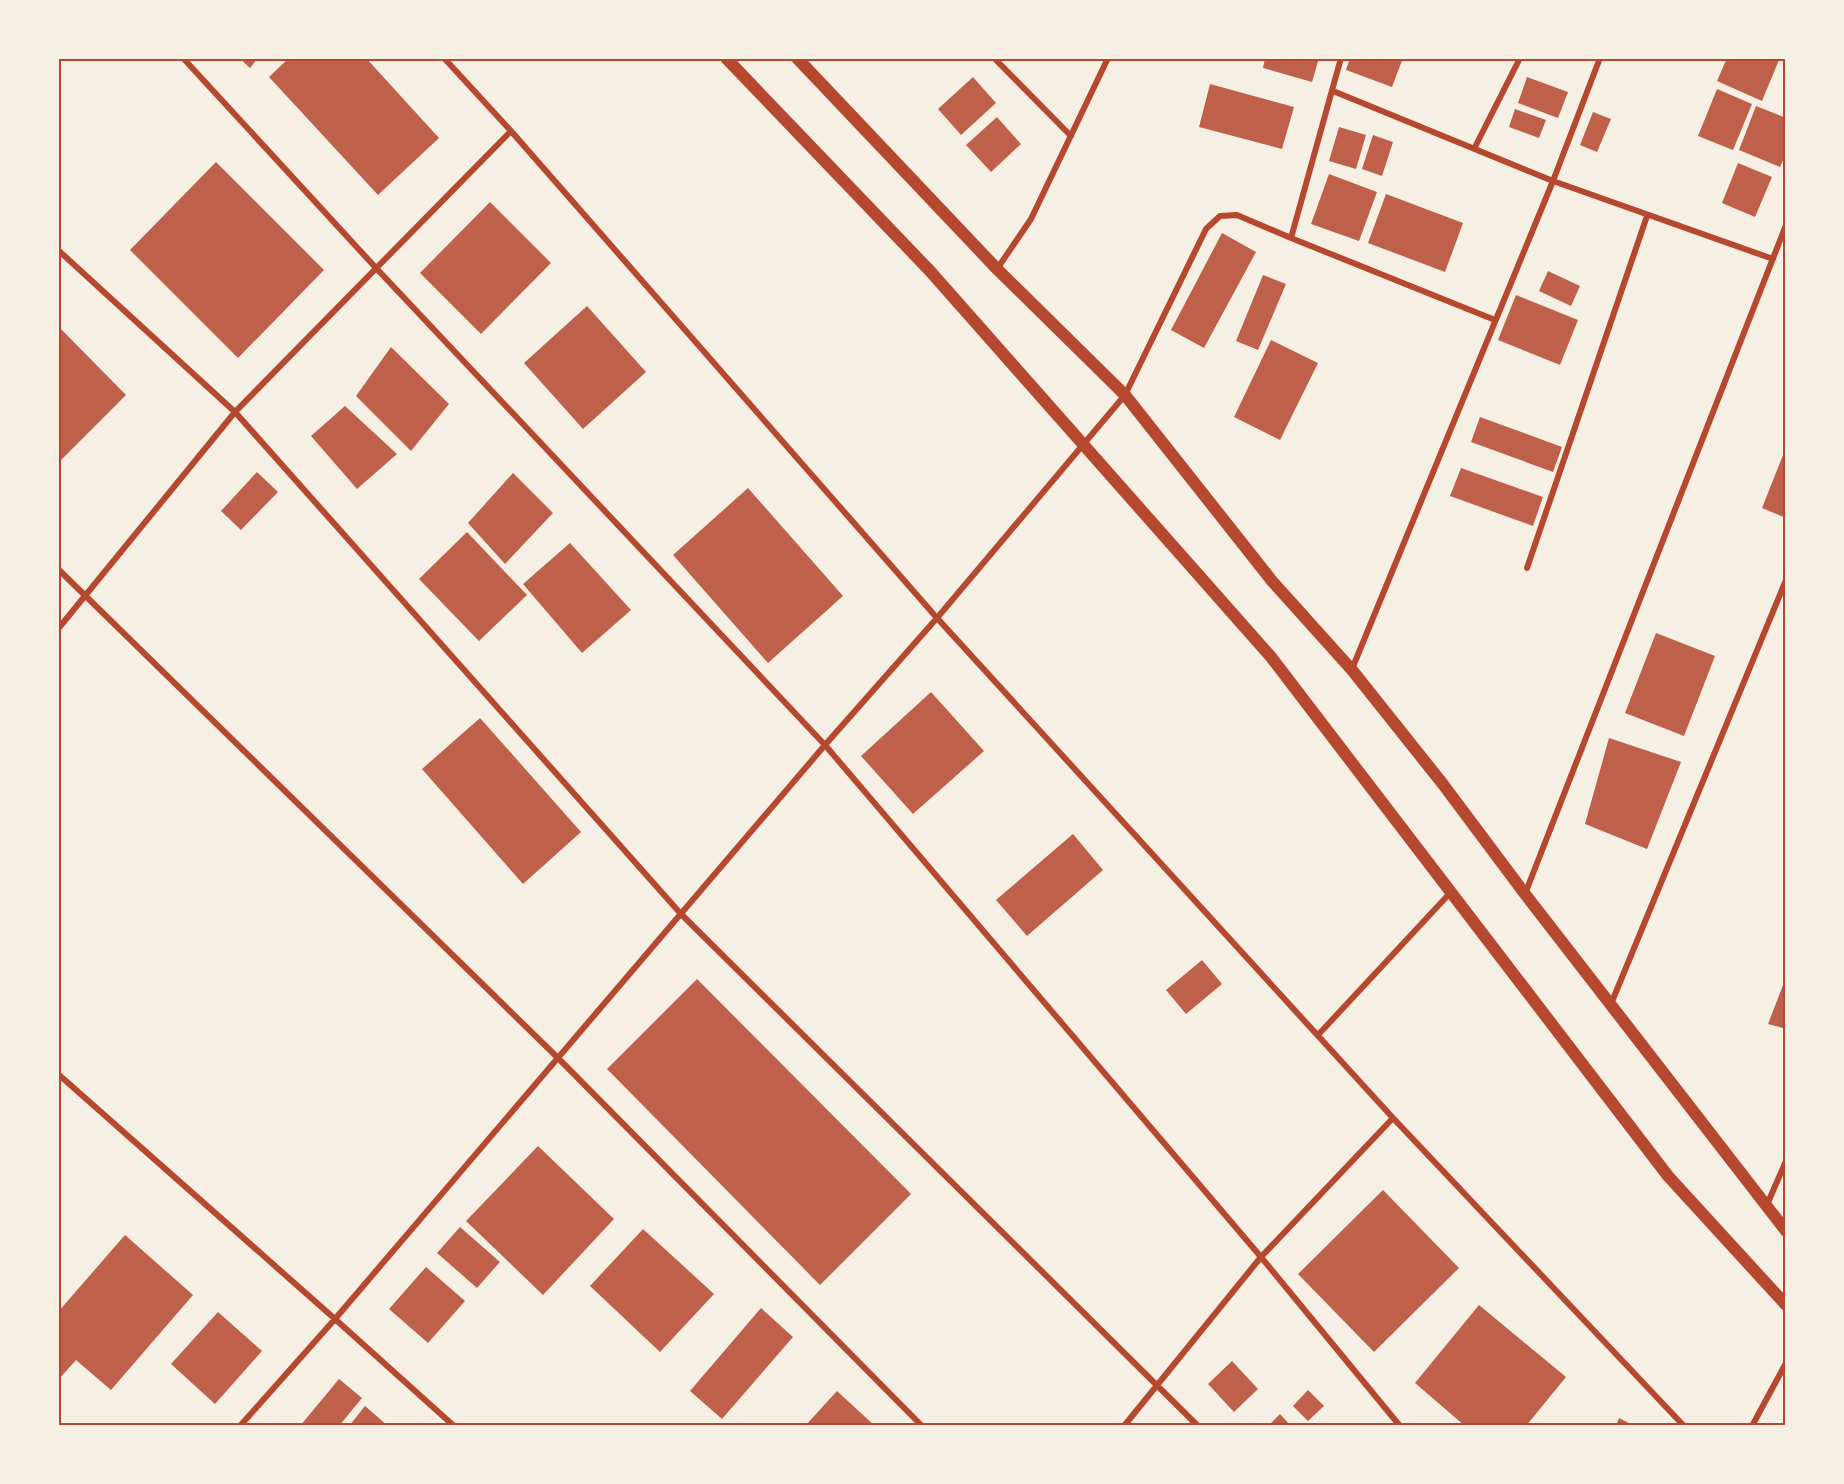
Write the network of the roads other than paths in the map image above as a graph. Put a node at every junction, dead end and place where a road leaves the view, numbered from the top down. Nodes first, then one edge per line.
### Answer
1 (183, 58) edge
2 (444, 58) edge
3 (726, 58) edge
4 (797, 58) edge
5 (994, 58) edge
6 (1108, 58) edge
7 (1341, 58) edge
8 (1520, 58) edge
9 (1600, 58) edge
10 (1333, 91) junction
11 (511, 131) junction
12 (1071, 136) junction
13 (1475, 147) junction
14 (1553, 181) junction
15 (1647, 216) junction
16 (1785, 225) edge
17 (1291, 238) junction
18 (58, 250) edge
19 (1773, 259) junction
20 (376, 268) junction
21 (997, 269) junction
22 (1495, 320) junction
23 (1125, 395) junction
24 (235, 412) junction
25 (1083, 445) junction
26 (1527, 568) dead end
27 (58, 569) edge
28 (1785, 580) edge
29 (86, 596) junction
30 (936, 618) junction
31 (58, 630) edge
32 (1352, 670) junction
33 (825, 745) junction
34 (1450, 892) junction
35 (1525, 894) junction
36 (681, 914) junction
37 (1611, 1004) junction
38 (1318, 1035) junction
39 (558, 1058) junction
40 (58, 1074) edge
41 (1393, 1118) junction
42 (1785, 1161) edge
43 (1765, 1207) junction
44 (1785, 1231) edge
45 (1261, 1257) junction
46 (1785, 1305) edge
47 (335, 1319) junction
48 (1785, 1363) edge
49 (1158, 1385) junction
50 (240, 1425) edge
51 (454, 1425) edge
52 (922, 1425) edge
53 (1124, 1425) edge
54 (1198, 1425) edge
55 (1400, 1425) edge
56 (1684, 1425) edge
57 (1752, 1425) edge

1 - 20 street
2 - 11 street
3 - 25 main road
4 - 21 main road
5 - 12 street
6 - 12 street
7 - 10 street
8 - 13 street
9 - 14 street
10 - 13 street
10 - 17 street
11 - 20 street
11 - 30 street
12 - 21 street
13 - 14 street
14 - 15 street
14 - 22 street
15 - 19 street
15 - 26 street
16 - 19 street
17 - 22 street
17 - 23 street
18 - 24 street
19 - 35 street
20 - 24 street
20 - 33 street
21 - 23 main road
22 - 32 street
23 - 25 street
23 - 32 main road
24 - 29 street
24 - 36 street
25 - 30 street
25 - 34 main road
27 - 29 street
28 - 37 street
29 - 31 street
29 - 39 street
30 - 33 street
30 - 38 street
32 - 35 main road
33 - 36 street
33 - 45 street
34 - 38 street
34 - 46 main road
35 - 37 main road
36 - 39 street
36 - 49 street
37 - 43 main road
38 - 41 street
39 - 47 street
39 - 52 street
40 - 47 street
41 - 45 street
41 - 56 street
42 - 43 street
43 - 44 main road
45 - 49 street
45 - 55 street
47 - 50 street
47 - 51 street
48 - 57 street
49 - 53 street
49 - 54 street

